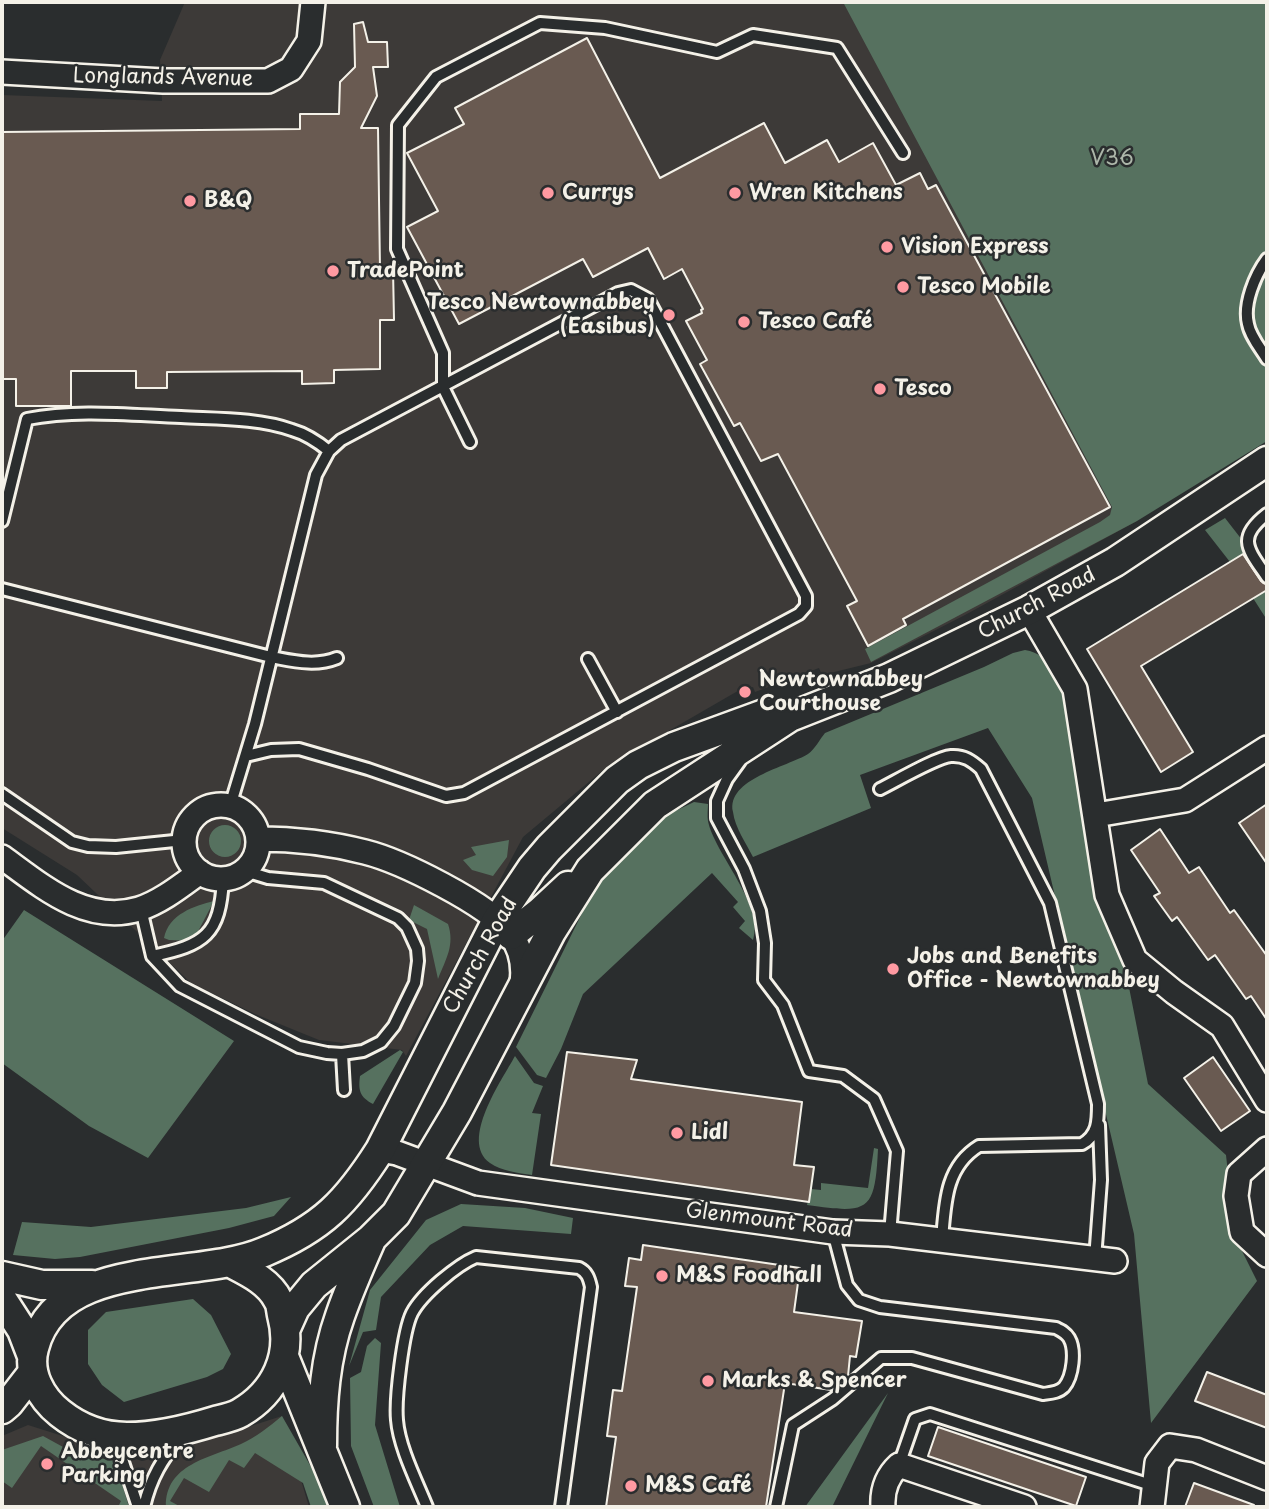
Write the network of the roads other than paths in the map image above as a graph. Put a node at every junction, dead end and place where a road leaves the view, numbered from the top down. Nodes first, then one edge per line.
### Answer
1 (313, 2) edge
2 (2, 72) edge
3 (903, 153) dead end
4 (1267, 260) edge
5 (1267, 359) edge
6 (443, 387) junction
7 (470, 442) dead end
8 (329, 451) junction
9 (1267, 461) edge
10 (1267, 514) edge
11 (2, 522) edge
12 (1267, 577) edge
13 (2, 589) edge
14 (1029, 610) junction
15 (271, 657) junction
16 (337, 658) dead end
17 (588, 659) dead end
18 (617, 712) junction
19 (790, 717) junction
20 (752, 744) junction
21 (1267, 748) edge
22 (246, 756) junction
23 (880, 789) dead end
24 (2, 794) edge
25 (230, 806) junction
26 (1096, 816) junction
27 (258, 839) junction
28 (184, 840) junction
29 (2, 857) edge
30 (245, 870) junction
31 (590, 870) junction
32 (201, 873) junction
33 (223, 879) junction
34 (141, 909) junction
35 (504, 927) junction
36 (152, 956) junction
37 (521, 989) junction
38 (342, 1054) junction
39 (344, 1090) dead end
40 (1267, 1100) edge
41 (1098, 1104) junction
42 (1267, 1149) edge
43 (380, 1150) junction
44 (427, 1164) junction
45 (833, 1232) junction
46 (890, 1234) junction
47 (371, 1239) junction
48 (942, 1240) junction
49 (1267, 1255) edge
50 (1105, 1260) joint
51 (229, 1262) junction
52 (2, 1276) edge
53 (98, 1285) junction
54 (2, 1299) edge
55 (286, 1328) junction
56 (285, 1359) junction
57 (32, 1364) junction
58 (2, 1409) edge
59 (185, 1431) junction
60 (112, 1437) junction
61 (322, 1446) junction
62 (899, 1465) junction
63 (1267, 1478) edge
64 (1153, 1496) edge
65 (138, 1507) edge
66 (144, 1507) edge
67 (345, 1507) edge
68 (427, 1507) edge
69 (561, 1507) edge
70 (776, 1507) edge
71 (883, 1507) edge
72 (1024, 1507) edge

1 - 2 street, Longlands Avenue
3 - 6 lane
4 - 5 lane
6 - 7 lane
6 - 8 lane
6 - 18 lane
8 - 11 lane
8 - 15 lane
9 - 14 street, Church Road
10 - 12 lane
13 - 15 lane
14 - 19 street, Church Road
14 - 26 street
15 - 16 lane
15 - 22 lane
17 - 18 lane
18 - 22 lane
19 - 20 street, Church Road
19 - 35 street, Church Road
20 - 31 street, Church Road
20 - 46 lane
21 - 26 street
22 - 25 lane
23 - 41 lane
24 - 28 lane
25 - 27 street
25 - 28 street
26 - 40 street
27 - 30 street
27 - 35 street
28 - 32 street
29 - 34 street
30 - 33 street
30 - 38 lane
31 - 35 street
31 - 37 street, Church Road
32 - 33 street
32 - 34 street
33 - 36 lane
34 - 36 lane
35 - 37 street
35 - 43 street, Church Road
36 - 38 lane
37 - 44 street, Church Road
38 - 39 lane
41 - 48 lane
41 - 50 lane
42 - 49 street
43 - 44 street, Glenmount Road
43 - 51 street, Church Road
44 - 45 street, Glenmount Road
44 - 47 street, Church Road
45 - 46 street, Glenmount Road
45 - 70 lane
46 - 48 street, Glenmount Road
47 - 55 street, Church Road
47 - 61 street
48 - 50 street, Glenmount Road
51 - 53 street
51 - 55 street
52 - 53 street
53 - 57 street
54 - 57 street
55 - 56 street
56 - 59 street
56 - 61 street
57 - 58 street
57 - 60 street
59 - 60 street
59 - 66 lane
60 - 65 lane
61 - 67 street
62 - 64 lane
62 - 71 street
62 - 72 street
63 - 64 street
68 - 69 lane

